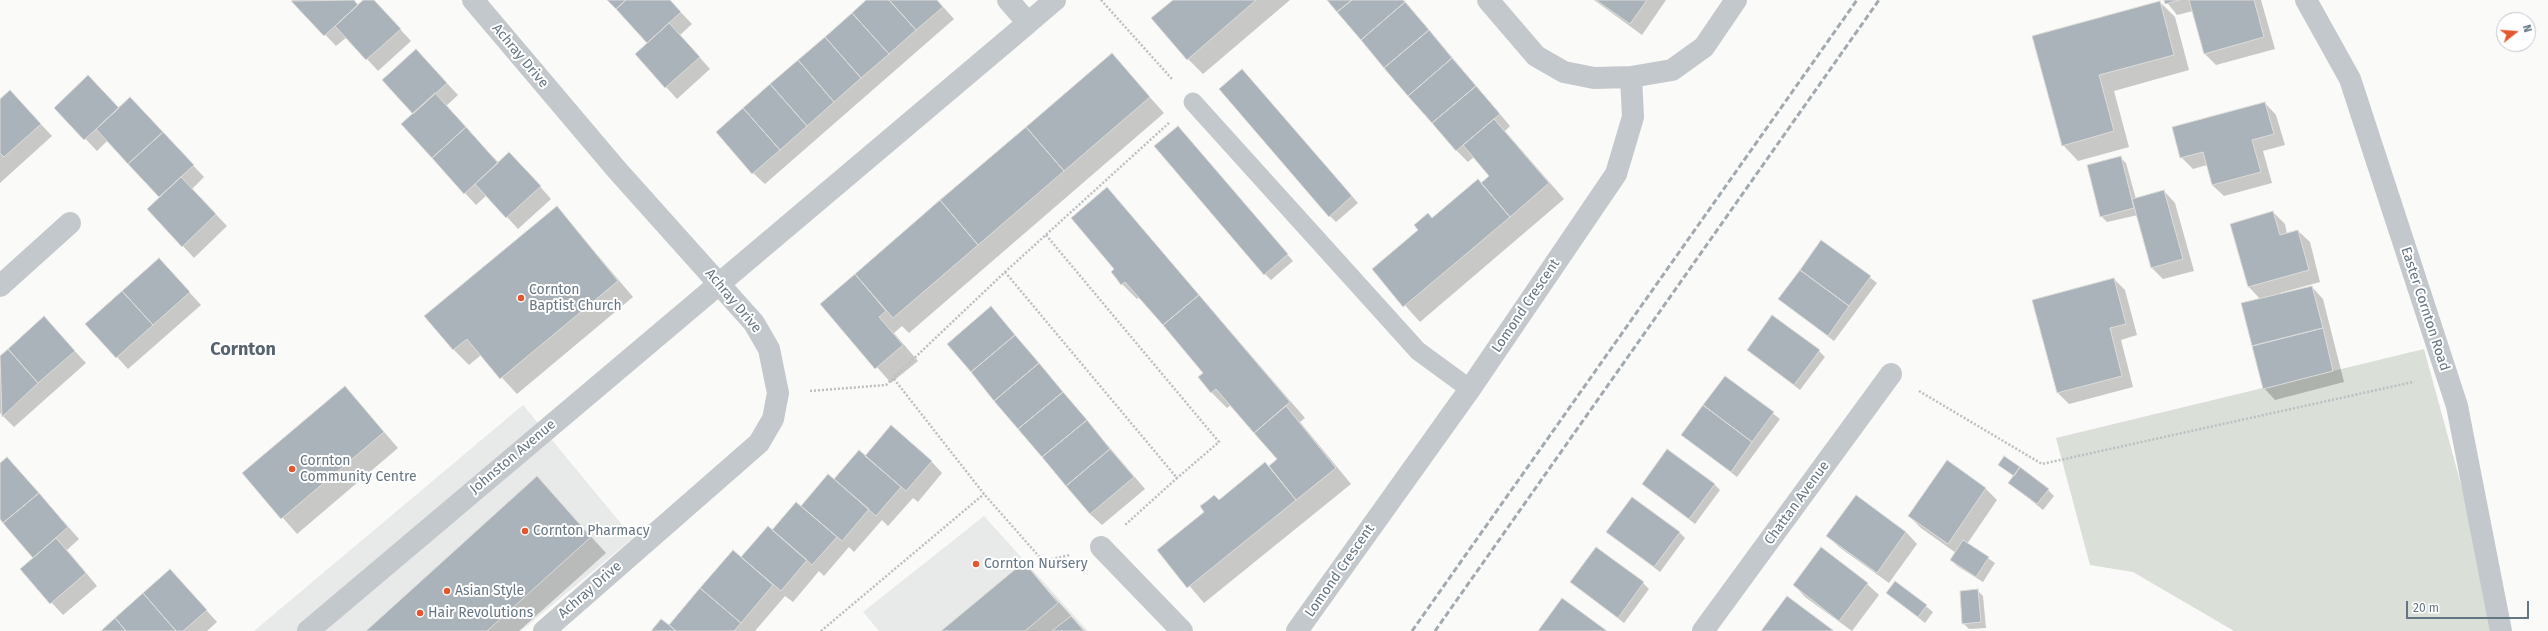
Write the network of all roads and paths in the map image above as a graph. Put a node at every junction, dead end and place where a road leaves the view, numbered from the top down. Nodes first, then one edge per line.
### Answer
1 (473, 0) edge
2 (1008, 0) edge
3 (1055, 0) edge
4 (1101, 0) edge
5 (1488, 0) edge
6 (1736, 0) edge
7 (2306, 0) edge
8 (1028, 23) junction
9 (1631, 77) junction
10 (1193, 102) junction
11 (70, 223) dead end
12 (1046, 236) junction
13 (1006, 272) junction
14 (719, 283) junction
15 (0, 286) edge
16 (1891, 374) joint
17 (2446, 375) junction
18 (894, 379) junction
19 (1470, 389) junction
20 (778, 393) junction
21 (1177, 478) junction
22 (984, 494) junction
23 (1101, 547) junction
24 (308, 631) edge
25 (544, 631) edge
26 (821, 631) edge
27 (1182, 631) edge
28 (1297, 631) edge
29 (1703, 631) edge
30 (2500, 631) edge

1 - 14 street, Achray Drive
2 - 8 street
3 - 8 street, Johnston Avenue
4 - 10 path
5 - 9 street
6 - 9 street
7 - 17 street, Easter Cornton Road
8 - 14 street, Johnston Avenue
9 - 19 street, Lomond Crescent
10 - 12 path
10 - 19 lane
11 - 15 street
12 - 13 path
12 - 21 path
13 - 18 path
13 - 21 path
14 - 20 street, Achray Drive
14 - 24 street, Johnston Avenue
16 - 17 path
16 - 29 street, Chattan Avenue
17 - 30 street, Easter Cornton Road
18 - 20 path
18 - 22 path
19 - 28 street, Lomond Crescent
20 - 25 street, Achray Drive
21 - 23 path
22 - 23 path
22 - 26 path
23 - 27 street

